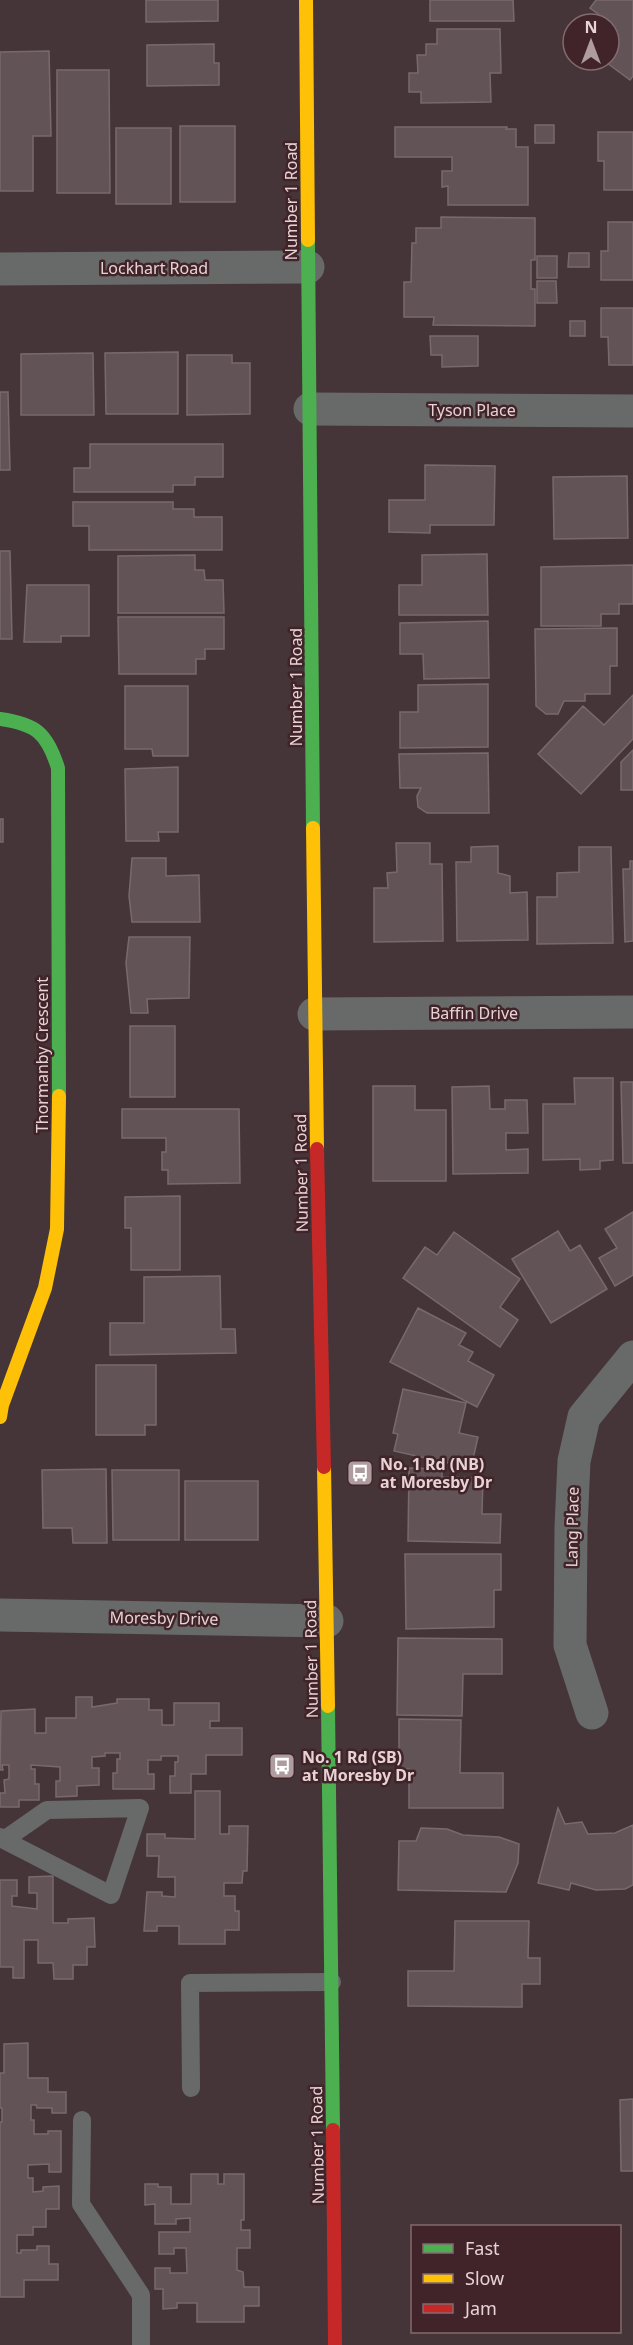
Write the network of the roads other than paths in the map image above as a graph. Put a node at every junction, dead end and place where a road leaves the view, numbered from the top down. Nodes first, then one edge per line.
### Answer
1 (306, 0) edge
2 (308, 267) junction
3 (0, 269) edge
4 (310, 409) junction
5 (633, 411) edge
6 (0, 720) edge
7 (633, 1012) edge
8 (314, 1014) junction
9 (633, 1357) edge
10 (0, 1417) edge
11 (0, 1615) edge
12 (327, 1621) junction
13 (592, 1713) dead end
14 (2, 1838) edge
15 (332, 1982) junction
16 (191, 2088) dead end
17 (82, 2120) dead end
18 (141, 2345) edge
19 (336, 2345) edge

1 - 2 main road, Number 1 Road
2 - 3 street, Lockhart Road
2 - 4 main road, Number 1 Road
4 - 5 street, Tyson Place
4 - 8 main road, Number 1 Road
6 - 10 main road, Thormanby Crescent
7 - 8 street, Baffin Drive
8 - 12 main road, Number 1 Road
9 - 13 street, Lang Place
11 - 12 street, Moresby Drive
12 - 15 main road, Number 1 Road
14 - 14 lane
15 - 16 lane
15 - 19 main road, Number 1 Road
17 - 18 lane

